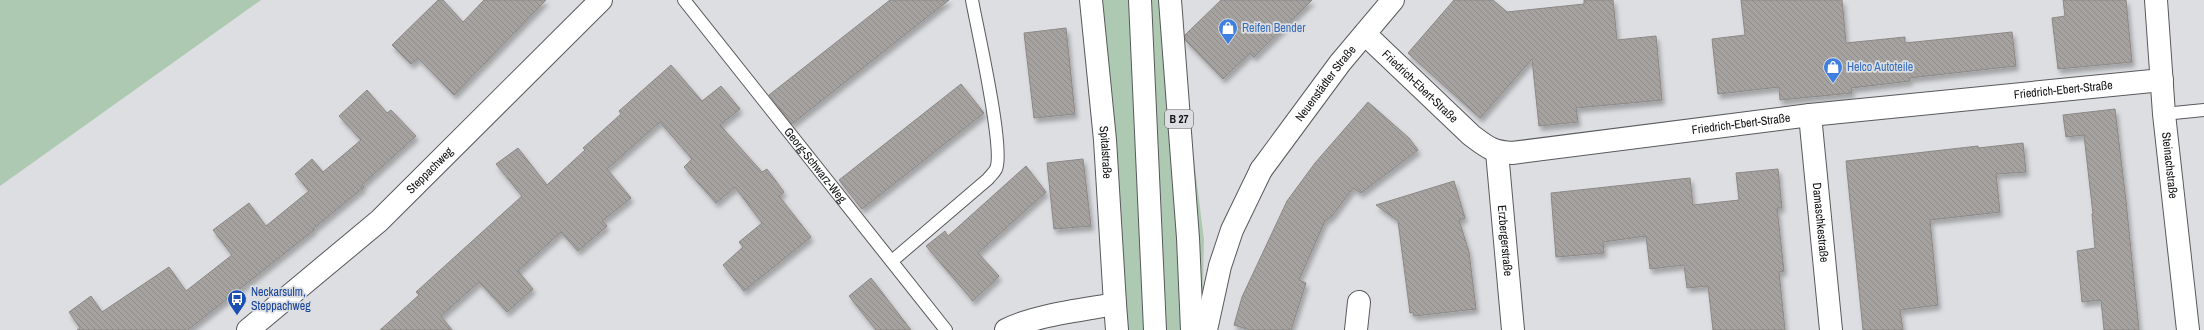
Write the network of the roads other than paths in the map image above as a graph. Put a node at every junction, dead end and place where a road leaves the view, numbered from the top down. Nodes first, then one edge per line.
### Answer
1 (601, 0) edge
2 (684, 0) edge
3 (972, 0) edge
4 (1091, 0) edge
5 (1140, 0) edge
6 (1170, 0) edge
7 (1393, 0) edge
8 (2156, 0) edge
9 (1366, 34) junction
10 (2162, 80) junction
11 (2204, 110) edge
12 (2164, 114) junction
13 (1810, 115) junction
14 (1497, 152) junction
15 (892, 261) junction
16 (1359, 302) dead end
17 (1114, 304) junction
18 (248, 330) edge
19 (946, 330) edge
20 (1006, 330) edge
21 (1117, 330) edge
22 (1155, 330) edge
23 (1192, 330) edge
24 (1206, 330) edge
25 (1356, 330) edge
26 (1513, 330) edge
27 (1831, 330) edge
28 (2188, 330) edge

1 - 18 main road, Steppachweg
2 - 15 lane, Georg-Schwarz-Weg
3 - 15 lane
4 - 17 main road, Spitalstraße
5 - 22 main road
6 - 23 main road, B 27
7 - 9 main road, Neuenstädter Straße
8 - 10 main road, Steinachstraße
9 - 14 main road, Friedrich-Ebert-Straße
9 - 24 main road, Neuenstädter Straße
10 - 12 main road, Steinachstraße
10 - 13 main road, Friedrich-Ebert-Straße
11 - 12 lane
12 - 28 main road, Steinachstraße
13 - 14 main road, Friedrich-Ebert-Straße
13 - 27 main road, Damaschkestraße
14 - 26 main road, Erzbergerstraße
15 - 19 lane, Georg-Schwarz-Weg
16 - 25 main road
17 - 20 main road
17 - 21 main road, Spitalstraße

